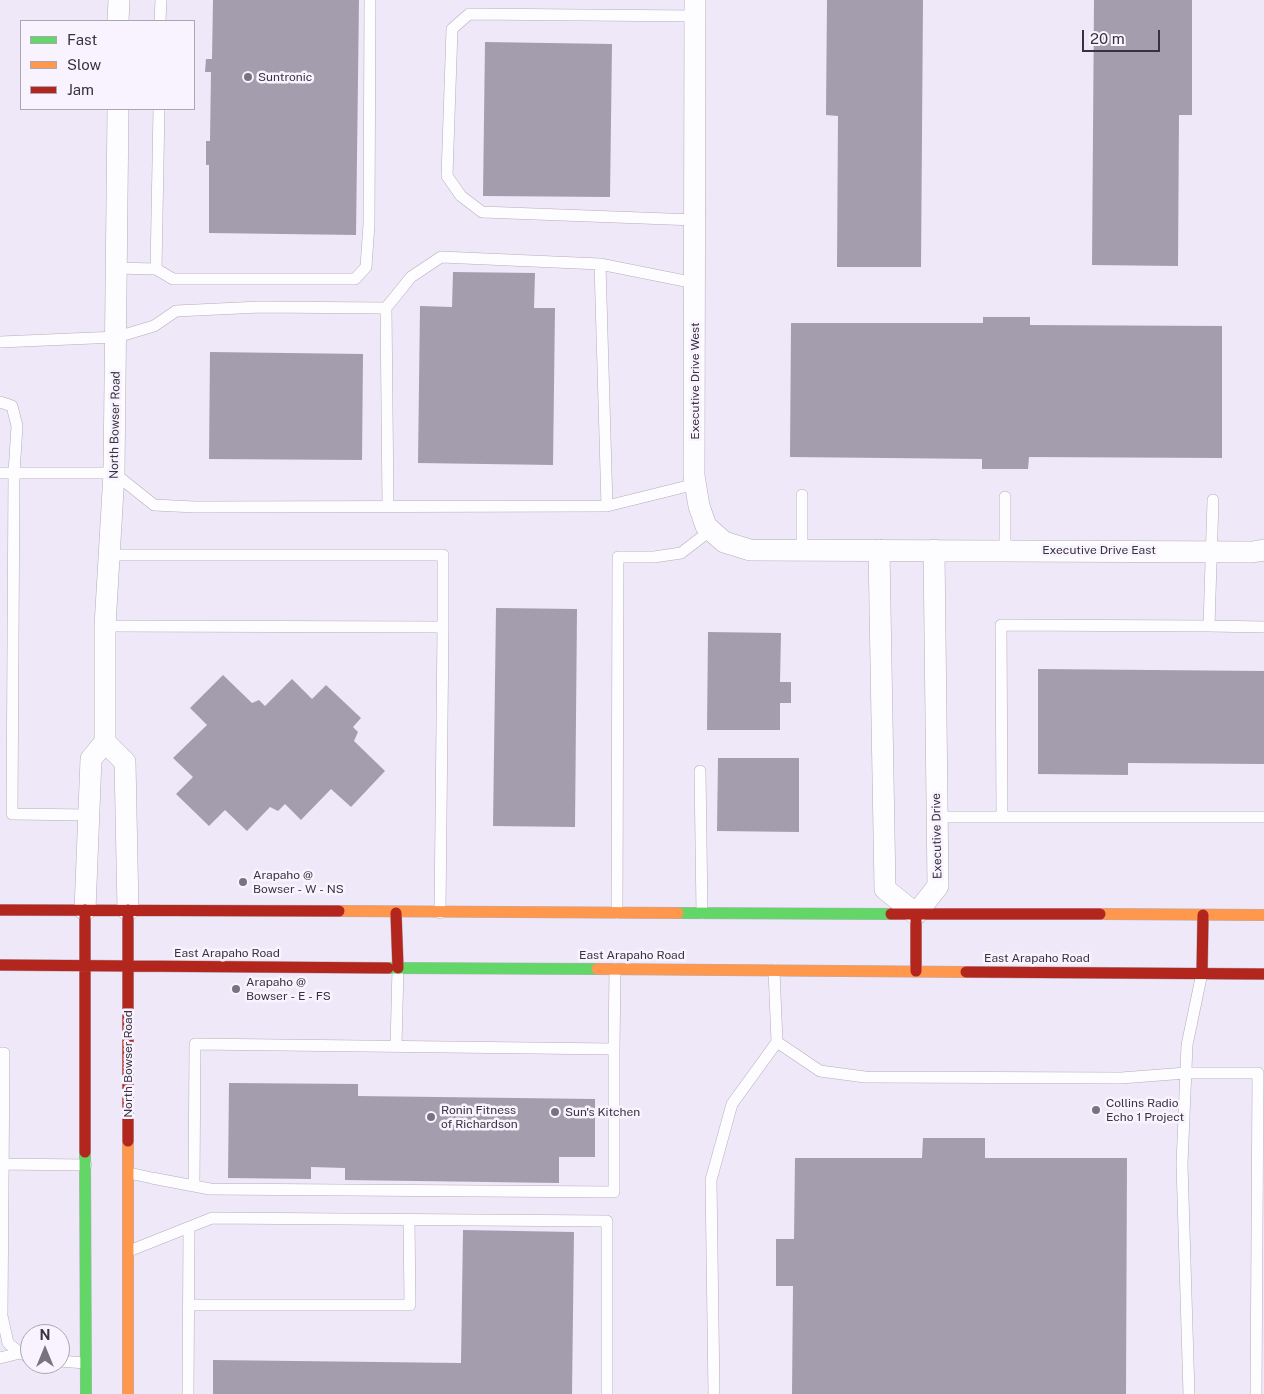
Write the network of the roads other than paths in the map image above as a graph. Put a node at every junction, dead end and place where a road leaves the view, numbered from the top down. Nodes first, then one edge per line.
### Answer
1 (118, 0) edge
2 (161, 0) edge
3 (370, 0) edge
4 (695, 8) edge
5 (118, 20) edge
6 (160, 20) edge
7 (118, 110) edge
8 (159, 110) edge
9 (695, 220) junction
10 (600, 264) junction
11 (116, 268) junction
12 (156, 269) junction
13 (695, 282) junction
14 (386, 308) junction
15 (116, 337) junction
16 (0, 342) edge
17 (0, 402) edge
18 (0, 473) edge
19 (14, 473) junction
20 (114, 473) junction
21 (696, 484) junction
22 (802, 495) dead end
23 (1005, 498) dead end
24 (1213, 500) dead end
25 (388, 506) junction
26 (607, 506) junction
27 (711, 530) junction
28 (802, 550) junction
29 (878, 550) junction
30 (934, 550) junction
31 (1005, 550) junction
32 (1264, 550) edge
33 (1212, 551) junction
34 (110, 555) junction
35 (105, 626) junction
36 (1208, 626) junction
37 (443, 627) junction
38 (1264, 627) edge
39 (105, 742) junction
40 (700, 771) dead end
41 (0, 814) edge
42 (12, 814) junction
43 (89, 815) junction
44 (937, 816) junction
45 (1002, 817) junction
46 (1264, 817) edge
47 (0, 910) edge
48 (85, 910) junction
49 (128, 910) junction
50 (396, 913) junction
51 (440, 913) junction
52 (617, 913) junction
53 (702, 913) junction
54 (916, 914) junction
55 (1203, 915) junction
56 (1264, 915) edge
57 (0, 965) edge
58 (85, 966) junction
59 (128, 966) junction
60 (398, 968) junction
61 (615, 969) junction
62 (774, 970) junction
63 (916, 971) junction
64 (1202, 973) junction
65 (1264, 974) edge
66 (777, 1042) junction
67 (396, 1046) junction
68 (614, 1049) junction
69 (0, 1053) edge
70 (1186, 1073) junction
71 (2, 1164) edge
72 (86, 1165) junction
73 (128, 1173) junction
74 (194, 1186) junction
75 (409, 1220) junction
76 (189, 1228) junction
77 (128, 1251) junction
78 (188, 1305) junction
79 (20, 1351) edge
80 (20, 1356) edge
81 (0, 1358) edge
82 (70, 1362) edge
83 (90, 1363) junction
84 (86, 1394) edge
85 (128, 1394) edge
86 (188, 1394) edge
87 (607, 1394) edge
88 (714, 1394) edge
89 (1188, 1394) edge
90 (1256, 1394) edge

1 - 5 street
2 - 6 lane
3 - 12 lane
4 - 9 street, Executive Drive West
4 - 9 lane
7 - 11 street, North Bowser Road
8 - 12 lane
9 - 13 street, Executive Drive West
10 - 13 lane
10 - 14 lane
10 - 26 lane
11 - 12 lane
11 - 15 street, North Bowser Road
13 - 21 street, Executive Drive West
14 - 15 lane
14 - 25 lane
15 - 16 lane
15 - 20 street, North Bowser Road
17 - 19 lane
18 - 19 lane
19 - 20 lane
19 - 42 lane
20 - 25 lane
20 - 34 street, North Bowser Road
21 - 26 lane
21 - 27 street, Executive Drive West
22 - 28 lane
23 - 31 lane
24 - 33 lane
25 - 26 lane
27 - 28 street, Executive Drive West
27 - 52 lane
28 - 29 street, Executive Drive West
29 - 30 street, Executive Drive West
29 - 54 street
30 - 31 street, Executive Drive East
30 - 44 street, Executive Drive
31 - 33 street, Executive Drive East
32 - 33 street, Executive Drive East
33 - 36 lane
34 - 35 street, North Bowser Road
34 - 37 lane
35 - 37 lane
35 - 39 street, North Bowser Road
36 - 38 lane
36 - 45 lane
37 - 51 lane
39 - 43 street
39 - 49 street, North Bowser Road
40 - 53 lane
41 - 42 lane
42 - 43 lane
43 - 48 street
44 - 45 lane
44 - 54 street, Executive Drive
45 - 46 lane
47 - 48 main road
48 - 49 main road
48 - 58 main road
49 - 50 main road
49 - 59 main road, North Bowser Road
50 - 51 main road
50 - 60 main road
51 - 52 main road
52 - 53 main road
53 - 54 main road
54 - 55 main road
54 - 63 main road
55 - 56 main road
55 - 64 main road
57 - 58 main road, East Arapaho Road
58 - 59 main road, East Arapaho Road
58 - 72 main road
59 - 60 main road, East Arapaho Road
59 - 73 main road, North Bowser Road
60 - 61 main road, East Arapaho Road
60 - 67 lane
61 - 62 main road, East Arapaho Road
61 - 68 lane
62 - 63 main road, East Arapaho Road
62 - 66 lane
63 - 64 main road, East Arapaho Road
64 - 65 main road, East Arapaho Road
64 - 70 lane
66 - 70 lane
66 - 88 lane
67 - 68 lane
67 - 74 lane
68 - 74 lane
69 - 71 lane
70 - 89 lane
70 - 90 lane
71 - 72 lane
71 - 79 lane
72 - 83 main road
73 - 74 lane
73 - 77 main road, North Bowser Road
75 - 76 lane
75 - 78 lane
75 - 87 lane
76 - 77 lane
76 - 78 lane
77 - 85 main road, North Bowser Road
78 - 86 lane
80 - 81 lane
82 - 83 lane
83 - 84 main road

